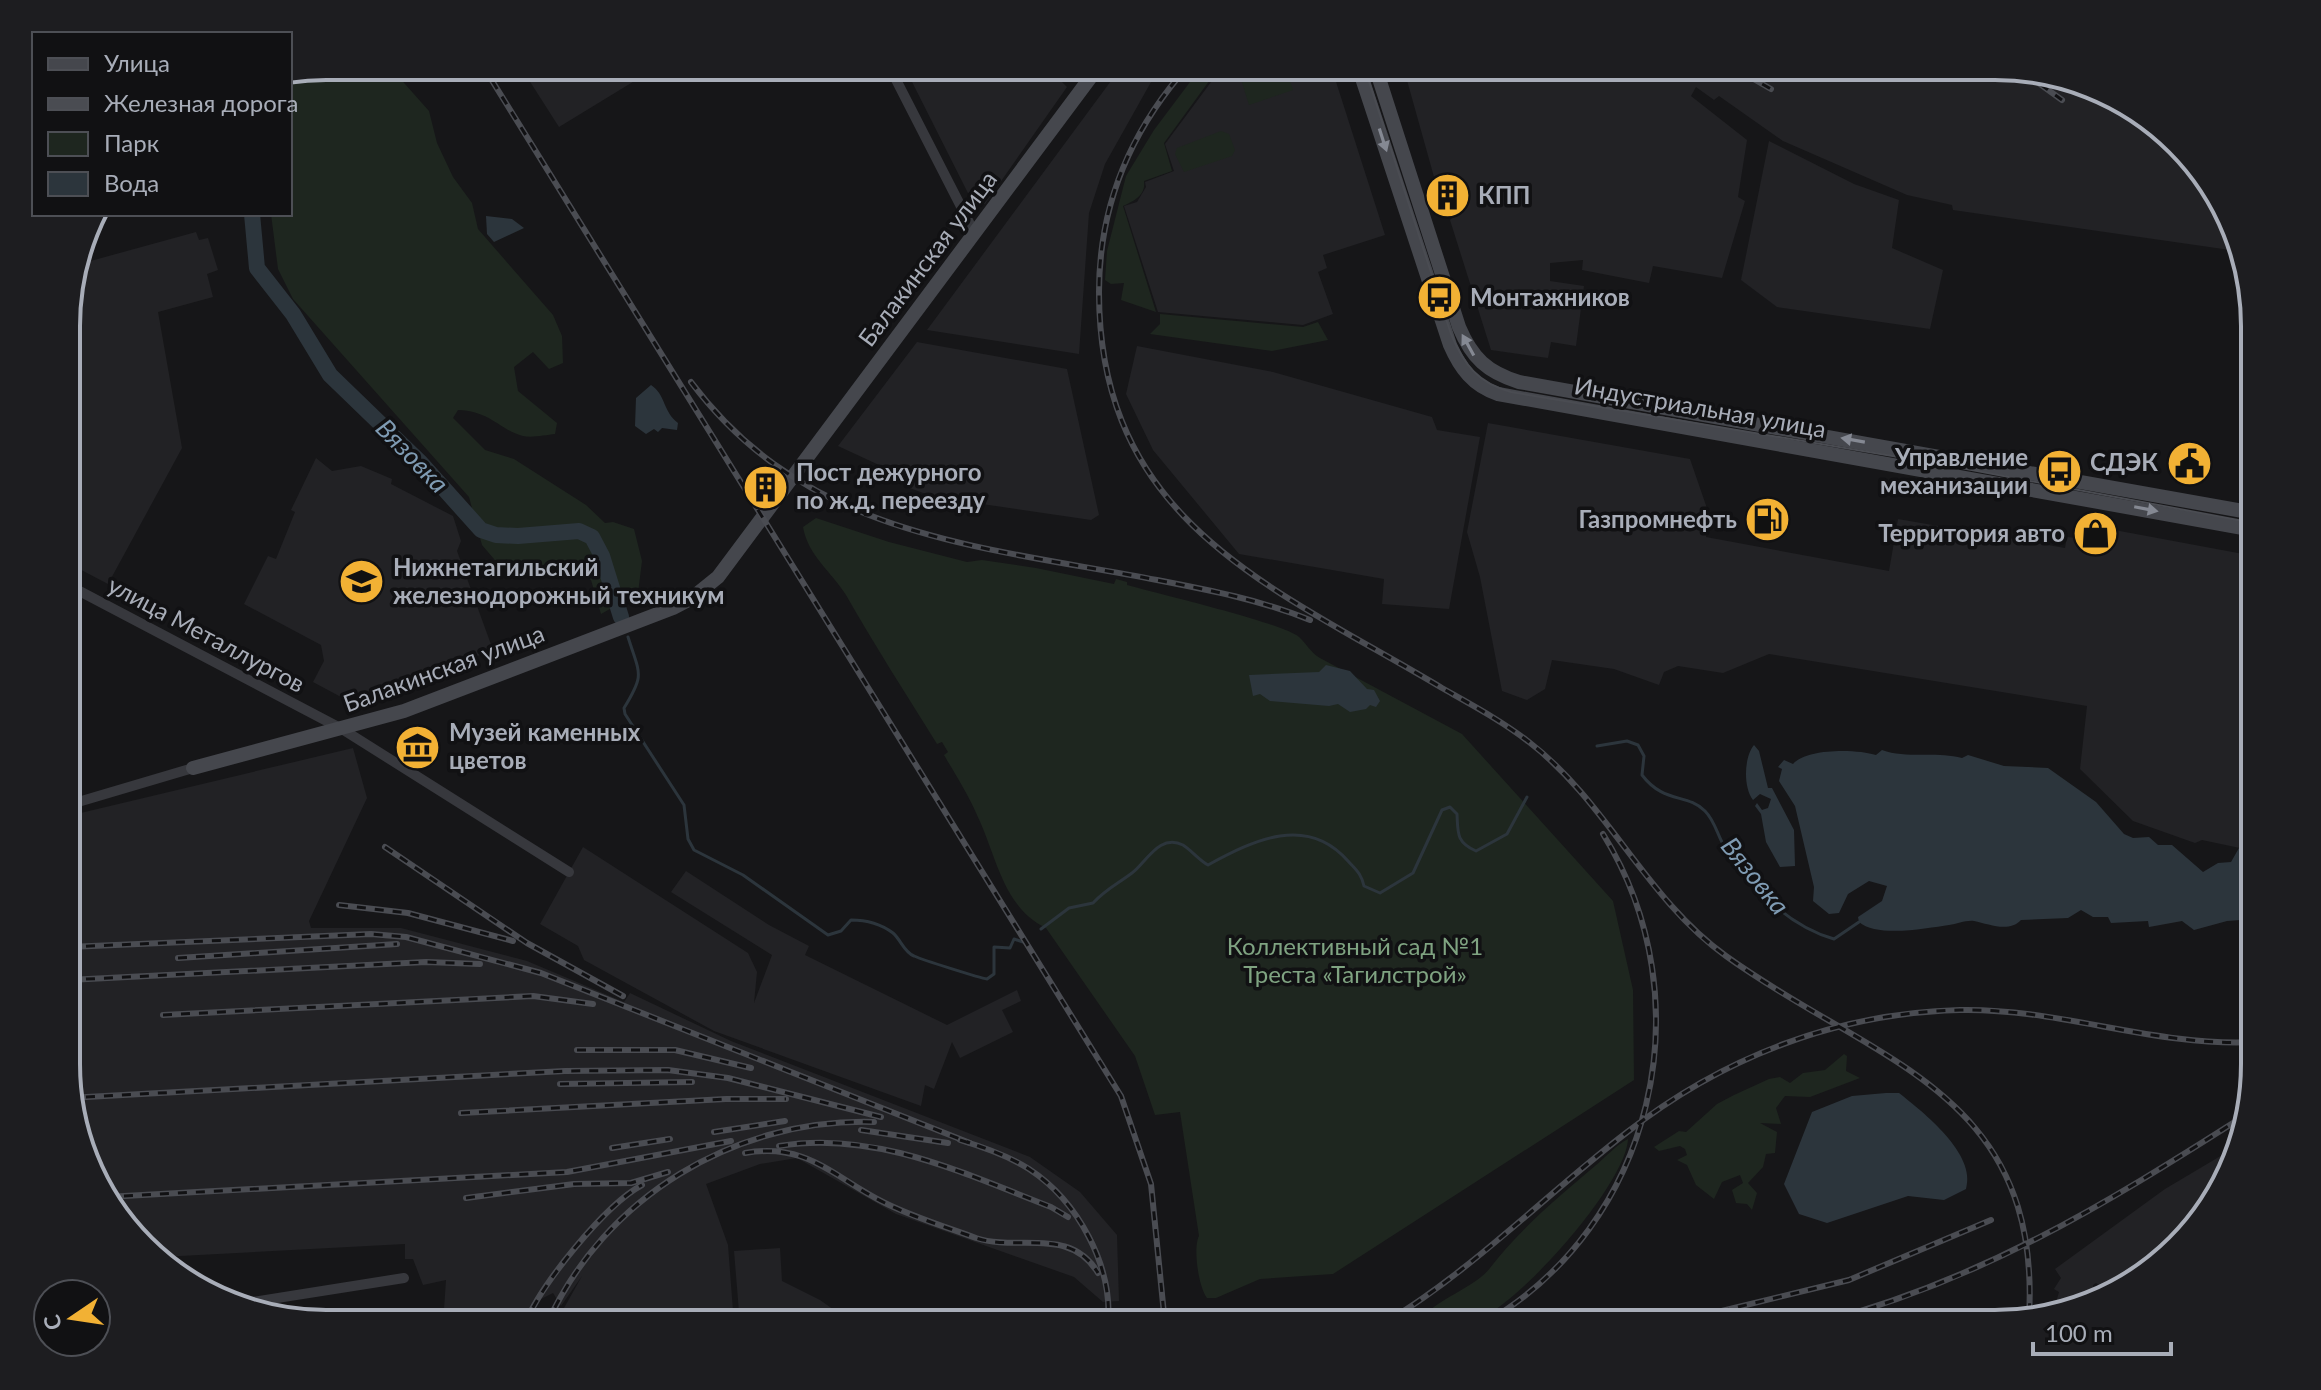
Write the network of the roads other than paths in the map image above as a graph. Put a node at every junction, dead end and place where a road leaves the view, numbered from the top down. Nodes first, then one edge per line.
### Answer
1 (896, 80) edge
2 (1088, 80) edge
3 (1363, 80) edge
4 (1380, 80) edge
5 (974, 232) junction
6 (2240, 511) edge
7 (2240, 527) edge
8 (80, 591) edge
9 (342, 729) junction
10 (193, 768) joint
11 (80, 801) edge
12 (569, 872) dead end
13 (404, 1278) dead end
14 (256, 1300) edge

1 - 5 street
2 - 5 main road, Балакинская улица
3 -> 7 main road, Индустриальная улица
6 -> 4 main road, Индустриальная улица
5 - 9 main road, Балакинская улица
8 - 9 street, улица Металлургов
9 - 10 main road, Балакинская улица
9 - 12 street, улица Металлургов
10 - 11 street, Балакинская улица
13 - 14 street

